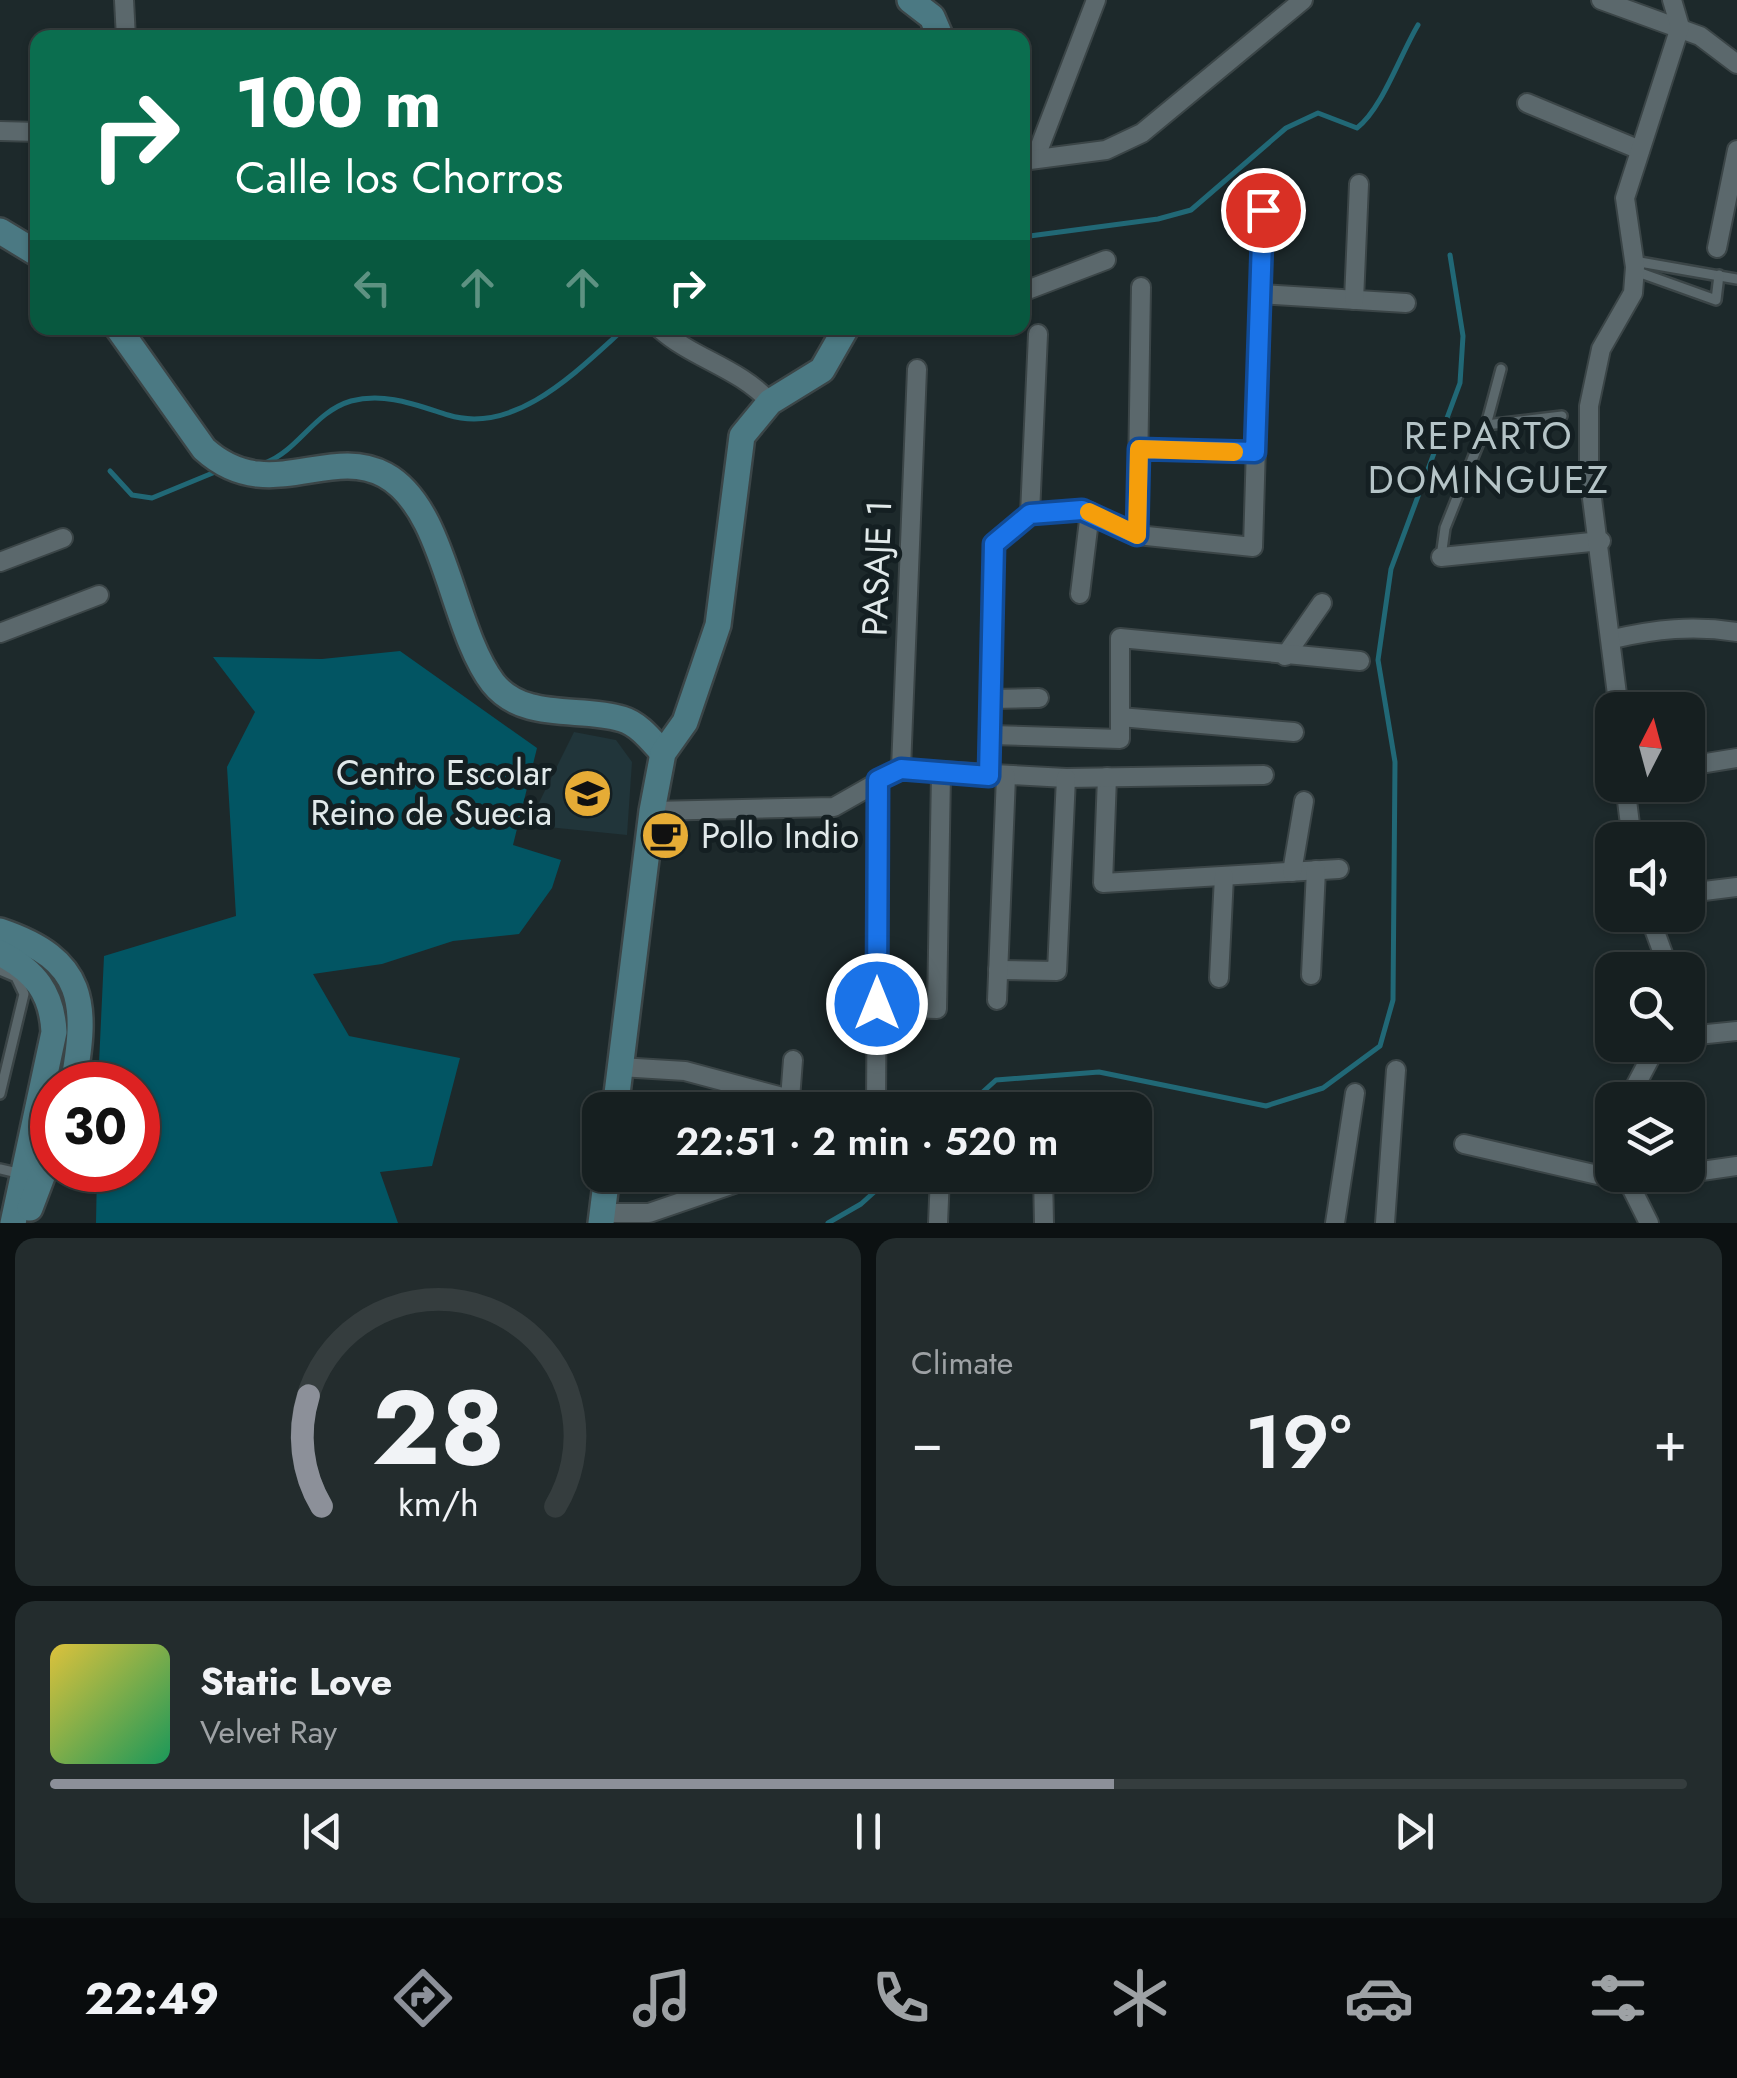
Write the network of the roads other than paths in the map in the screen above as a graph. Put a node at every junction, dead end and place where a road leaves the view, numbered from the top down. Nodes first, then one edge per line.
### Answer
1 (124, 0) edge
2 (910, 0) edge
3 (1096, 0) edge
4 (1303, 0) edge
5 (1601, 0) edge
6 (1672, 0) edge
7 (1680, 27) junction
8 (126, 30) edge
9 (938, 30) edge
10 (1737, 64) edge
11 (1527, 103) dead end
12 (0, 131) edge
13 (30, 132) edge
14 (1640, 150) junction
15 (1737, 150) edge
16 (1030, 158) edge
17 (1030, 160) edge
18 (1359, 184) dead end
19 (1263, 210) dead end
20 (0, 231) edge
21 (1717, 248) dead end
22 (30, 249) edge
23 (1106, 260) dead end
24 (1635, 266) junction
25 (1719, 275) junction
26 (1737, 279) edge
27 (1141, 287) dead end
28 (1030, 289) edge
29 (1260, 294) junction
30 (1354, 300) junction
31 (1406, 303) dead end
32 (1038, 334) dead end
33 (123, 335) edge
34 (666, 335) edge
35 (842, 335) edge
36 (917, 369) dead end
37 (1501, 369) dead end
38 (770, 402) junction
39 (1562, 416) dead end
40 (1486, 425) junction
41 (1139, 449) junction
42 (1255, 452) junction
43 (1090, 512) junction
44 (1030, 514) junction
45 (1137, 535) junction
46 (63, 538) dead end
47 (1601, 542) junction
48 (1441, 557) joint
49 (0, 562) edge
50 (1080, 594) dead end
51 (99, 595) dead end
52 (1322, 603) dead end
53 (1737, 632) edge
54 (0, 633) edge
55 (1613, 640) junction
56 (1285, 656) junction
57 (1360, 661) dead end
58 (1617, 692) edge
59 (1040, 698) dead end
60 (990, 699) junction
61 (1120, 717) junction
62 (1294, 732) dead end
63 (990, 735) junction
64 (662, 753) junction
65 (1737, 758) edge
66 (1705, 763) edge
67 (901, 769) junction
68 (941, 773) junction
69 (1264, 775) dead end
70 (998, 776) junction
71 (1107, 777) junction
72 (1066, 778) junction
73 (878, 780) junction
74 (1304, 802) dead end
75 (652, 811) junction
76 (1339, 869) dead end
77 (1316, 870) junction
78 (1292, 872) junction
79 (1224, 876) junction
80 (1737, 888) edge
81 (1705, 891) edge
82 (0, 931) edge
83 (0, 953) edge
84 (0, 970) edge
85 (998, 970) junction
86 (1311, 975) dead end
87 (1220, 978) dead end
88 (997, 1000) dead end
89 (877, 1008) junction
90 (1737, 1031) edge
91 (1705, 1034) edge
92 (793, 1060) dead end
93 (76, 1062) edge
94 (620, 1066) junction
95 (1396, 1070) dead end
96 (617, 1092) edge
97 (876, 1092) edge
98 (1355, 1092) dead end
99 (0, 1094) edge
100 (1464, 1144) dead end
101 (1737, 1166) edge
102 (1595, 1171) edge
103 (1705, 1171) edge
104 (12, 1172) edge
105 (38, 1192) edge
106 (604, 1192) edge
107 (710, 1192) edge
108 (939, 1192) edge
109 (1043, 1192) edge
110 (1634, 1192) edge
111 (601, 1218) edge
112 (13, 1223) edge
113 (27, 1223) edge
114 (938, 1223) edge
115 (1044, 1223) edge
116 (1334, 1223) edge
117 (1386, 1223) edge
118 (1649, 1223) edge

1 - 8 street
2 - 9 street
3 - 16 street
4 - 17 street
5 - 7 street
6 - 7 street
7 - 10 street
7 - 14 street
11 - 14 street
12 - 13 street
14 - 24 street
15 - 21 street
18 - 30 street
19 - 29 street
20 - 22 street
23 - 28 street
24 - 25 lane
24 - 25 lane
24 - 47 street
25 - 26 lane
27 - 41 street
29 - 30 street
29 - 42 street
30 - 31 street
32 - 44 street
33 - 64 street
34 - 38 street
35 - 38 street
36 - 67 street, PASAJE 1
37 - 40 lane
38 - 64 street
39 - 40 lane
40 - 48 lane
41 - 42 street
41 - 45 street
42 - 45 street
43 - 44 street
43 - 45 street
43 - 50 street
44 - 60 street
46 - 49 street
47 - 48 street
47 - 55 street
51 - 54 street
52 - 56 street
53 - 55 street
55 - 58 street
56 - 57 street
56 - 61 street
59 - 60 street
60 - 63 street
61 - 62 street
61 - 63 street
63 - 70 street
64 - 75 street
65 - 66 street
67 - 68 street
67 - 73 street
68 - 70 street
68 - 89 street
69 - 71 street
70 - 72 street
70 - 85 street
71 - 72 street
71 - 79 street
72 - 85 street
73 - 75 street
73 - 89 street
74 - 78 street
75 - 94 street
76 - 77 street
77 - 78 street
77 - 86 street
78 - 79 street
79 - 87 street
80 - 81 street
82 - 93 street
83 - 104 street
84 - 99 lane
85 - 88 street
89 - 97 street
90 - 91 street
92 - 94 street
94 - 96 street
95 - 117 street
98 - 116 street
100 - 102 street
101 - 103 street
104 - 112 street
105 - 113 street
106 - 111 street
107 - 111 street
108 - 114 street
109 - 115 street
110 - 118 street

